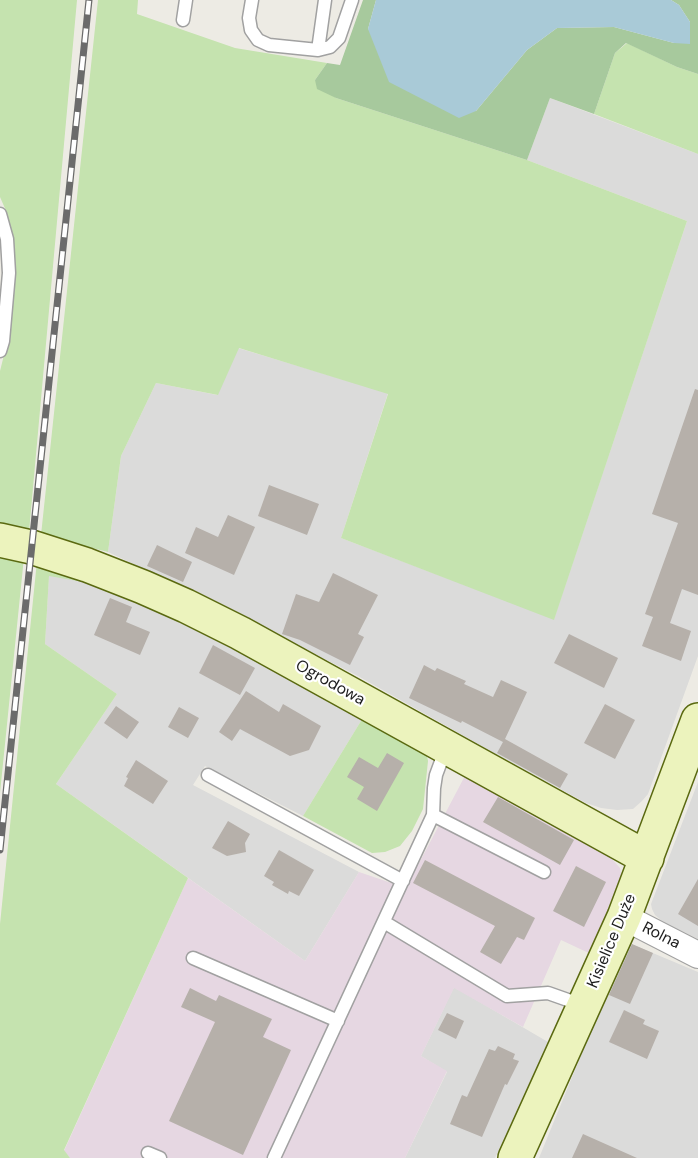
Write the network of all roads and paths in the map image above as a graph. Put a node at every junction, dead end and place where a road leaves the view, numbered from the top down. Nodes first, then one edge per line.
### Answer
1 (186, 0) edge
2 (252, 0) edge
3 (326, 0) edge
4 (352, 0) edge
5 (183, 20) dead end
6 (318, 50) junction
7 (0, 214) edge
8 (0, 351) edge
9 (0, 540) edge
10 (698, 720) edge
11 (446, 747) junction
12 (207, 775) dead end
13 (433, 815) junction
14 (647, 858) junction
15 (544, 873) dead end
16 (404, 881) junction
17 (624, 917) junction
18 (384, 922) junction
19 (698, 955) edge
20 (193, 958) dead end
21 (584, 1006) junction
22 (338, 1021) junction
23 (148, 1153) dead end
24 (160, 1158) edge
25 (274, 1158) edge
26 (515, 1158) edge

1 - 5 lane
2 - 6 lane
3 - 6 lane
4 - 6 lane
7 - 8 lane
9 - 11 street, Ogrodowa
10 - 14 street, Kisielice Duże
11 - 13 lane
11 - 14 street, Ogrodowa
12 - 16 lane
13 - 15 lane
13 - 16 lane
14 - 17 street, Kisielice Duże
16 - 18 lane
17 - 19 street, Rolna
17 - 21 street, Kisielice Duże
18 - 21 lane
18 - 22 lane
20 - 22 lane
21 - 26 street, Kisielice Duże
22 - 25 lane
23 - 24 lane

